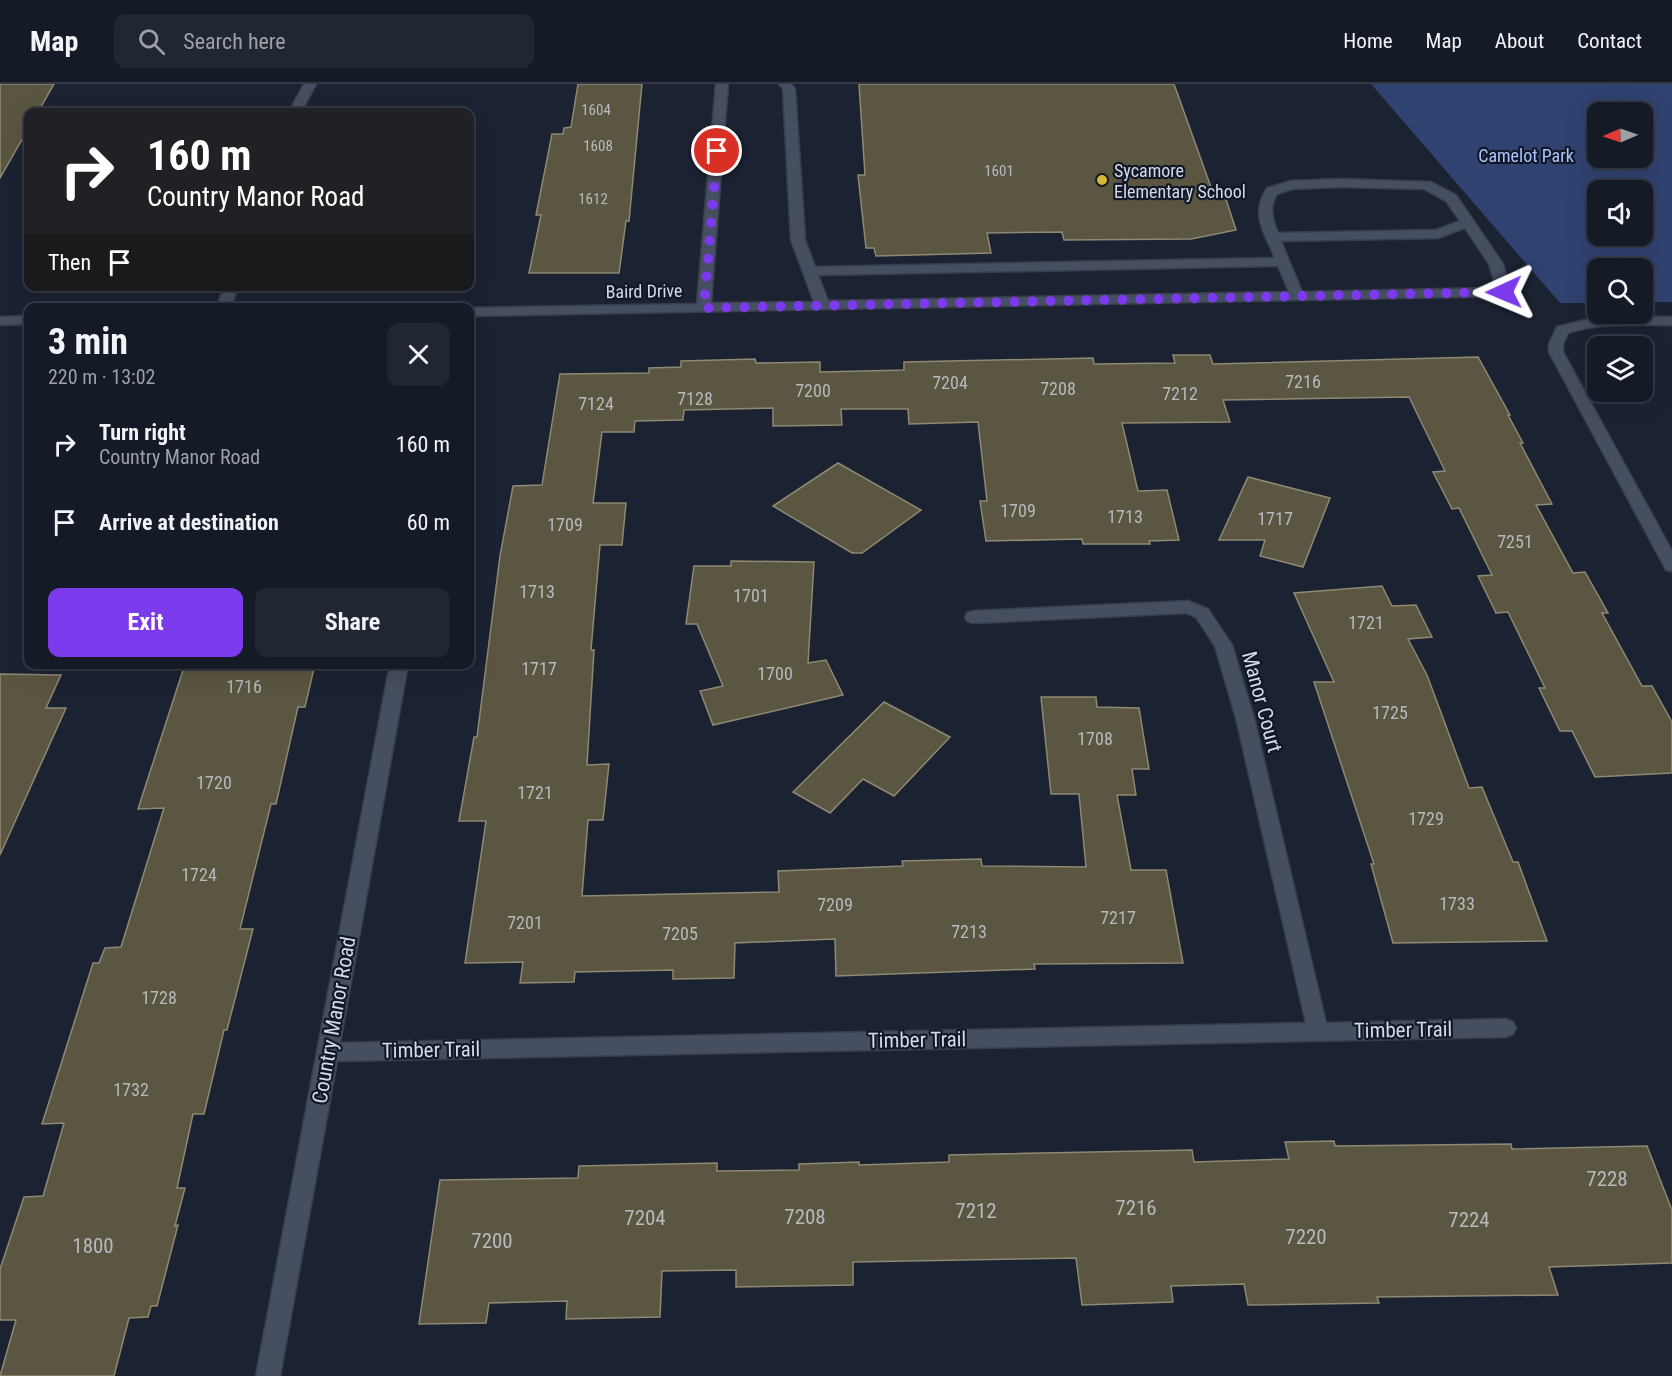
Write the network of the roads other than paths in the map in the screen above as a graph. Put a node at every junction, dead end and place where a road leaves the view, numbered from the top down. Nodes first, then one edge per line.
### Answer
1 (310, 84) edge
2 (722, 84) edge
3 (785, 84) edge
4 (297, 108) edge
5 (1467, 223) junction
6 (1273, 237) junction
7 (1283, 262) junction
8 (810, 271) junction
9 (1297, 296) junction
10 (822, 305) junction
11 (704, 308) junction
12 (474, 312) edge
13 (24, 320) edge
14 (0, 321) edge
15 (1672, 321) edge
16 (1672, 566) edge
17 (973, 617) dead end
18 (398, 669) edge
19 (1506, 1028) dead end
20 (1318, 1032) junction
21 (328, 1052) junction
22 (268, 1376) edge

1 - 4 street
2 - 11 street
3 - 8 street
5 - 6 street
5 - 6 street
5 - 9 street, Baird Drive
6 - 7 street
7 - 8 street
7 - 9 street
8 - 10 street
9 - 10 street, Baird Drive
10 - 11 street, Baird Drive
11 - 12 street, Baird Drive
13 - 14 street
15 - 16 street
17 - 20 street, Manor Court
18 - 21 street, Country Manor Road
19 - 20 street, Timber Trail
20 - 21 street, Timber Trail
21 - 22 street, Country Manor Road

